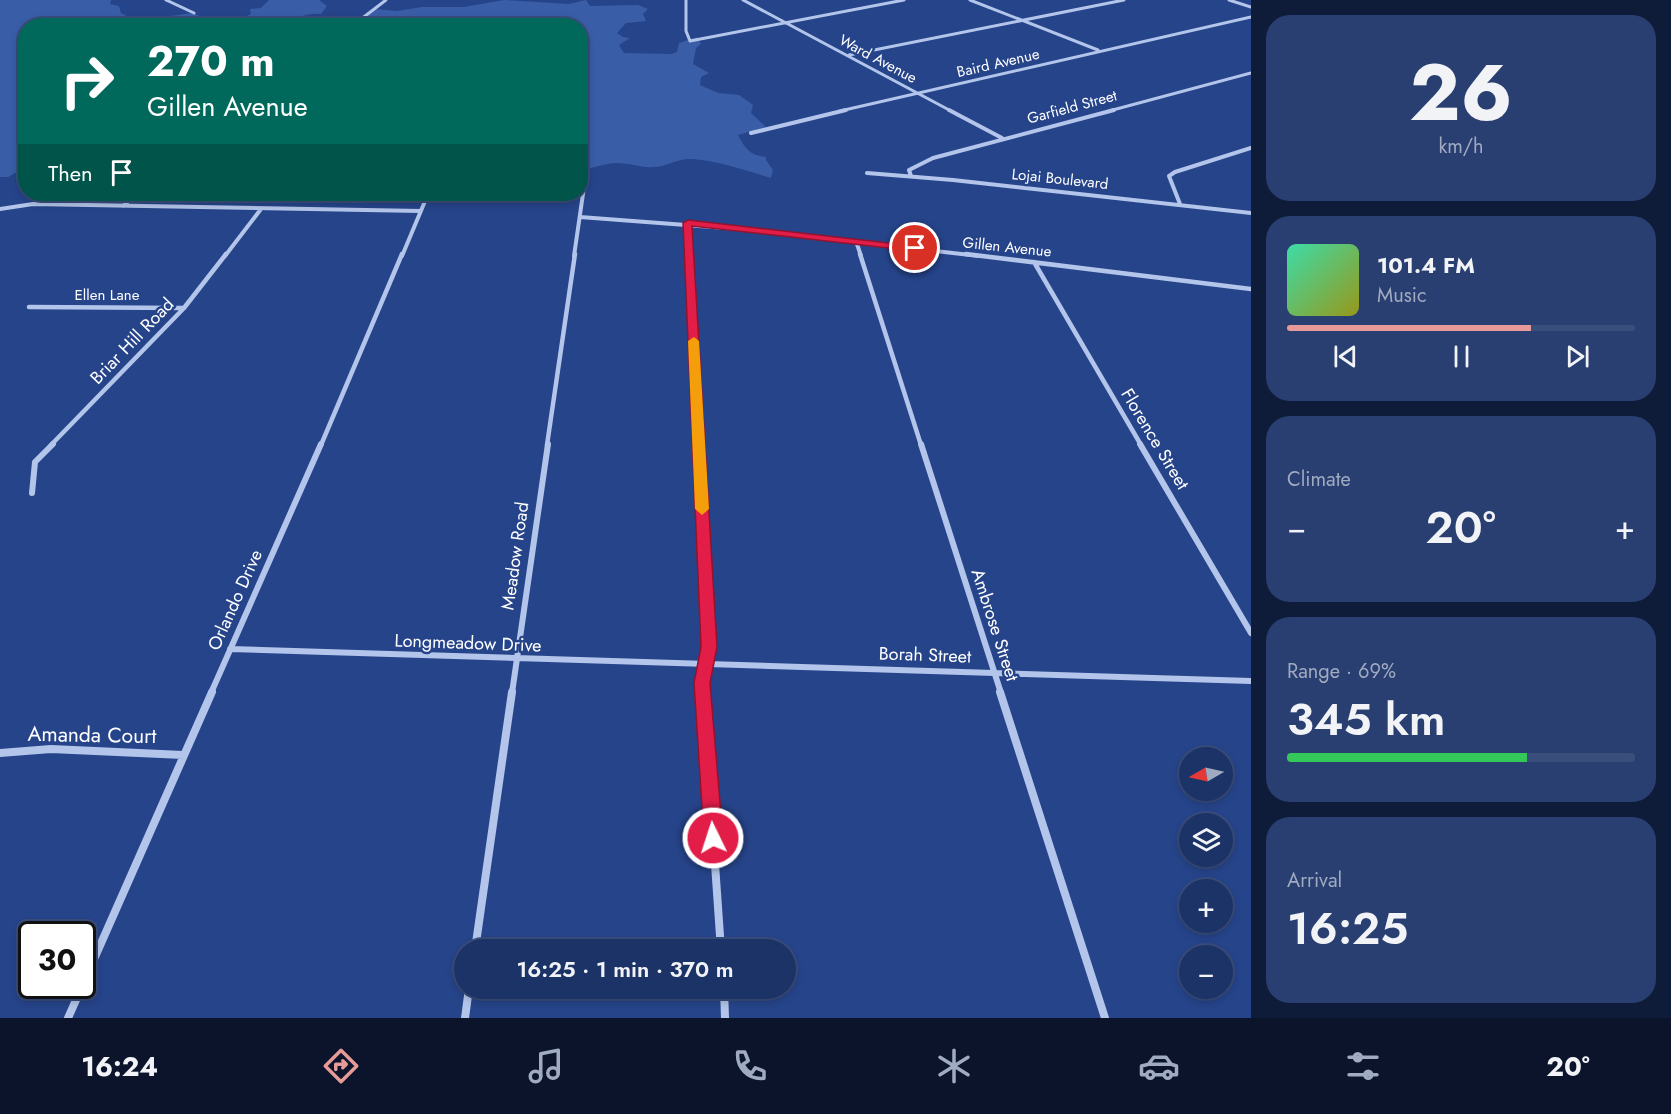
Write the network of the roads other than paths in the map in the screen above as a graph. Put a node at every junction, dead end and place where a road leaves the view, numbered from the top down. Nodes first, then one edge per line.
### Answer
1 (166, 0) edge
2 (386, 0) edge
3 (686, 0) edge
4 (743, 0) edge
5 (904, 0) edge
6 (970, 0) edge
7 (1124, 0) edge
8 (1229, 0) edge
9 (1251, 7) edge
10 (194, 13) dead end
11 (1251, 17) edge
12 (362, 18) edge
13 (1022, 20) junction
14 (785, 21) junction
15 (1099, 51) junction
16 (849, 55) junction
17 (1251, 73) edge
18 (917, 92) junction
19 (751, 133) dead end
20 (1002, 138) junction
21 (1251, 148) edge
22 (867, 173) dead end
23 (911, 176) junction
24 (128, 201) edge
25 (425, 201) edge
26 (582, 201) edge
27 (1180, 204) junction
28 (123, 206) junction
29 (0, 209) edge
30 (261, 209) junction
31 (421, 211) junction
32 (1251, 213) edge
33 (580, 217) junction
34 (688, 223) junction
35 (856, 242) junction
36 (1034, 262) junction
37 (1251, 289) edge
38 (29, 307) dead end
39 (184, 308) junction
40 (32, 493) dead end
41 (1251, 633) edge
42 (230, 650) junction
43 (517, 659) junction
44 (706, 664) junction
45 (994, 673) junction
46 (1251, 681) edge
47 (0, 753) edge
48 (183, 755) junction
49 (477, 939) edge
50 (720, 939) edge
51 (468, 999) edge
52 (724, 999) edge
53 (68, 1018) edge
54 (465, 1018) edge
55 (725, 1018) edge
56 (1105, 1018) edge

1 - 10 street
2 - 12 street
3 - 14 street
4 - 14 street, Ward Avenue
5 - 14 street
6 - 13 street
7 - 13 street
8 - 9 street
11 - 15 street, Baird Avenue
13 - 15 street
13 - 16 street
14 - 16 street, Ward Avenue
15 - 18 street, Baird Avenue
16 - 18 street, Ward Avenue
17 - 20 street, Garfield Street
18 - 19 street, Baird Avenue
18 - 20 street, Ward Avenue
20 - 23 street, Garfield Street
21 - 27 street
22 - 23 street, Lojai Boulevard
23 - 27 street, Lojai Boulevard
24 - 28 street
25 - 31 street, Orlando Drive
26 - 33 street, Meadow Road
27 - 32 street, Lojai Boulevard
28 - 29 street
28 - 30 street
30 - 31 street
30 - 39 street, Briar Hill Road
31 - 42 street, Orlando Drive
33 - 34 street, Gillen Avenue
33 - 43 street, Meadow Road
34 - 35 street, Gillen Avenue
34 - 44 street
35 - 36 street, Gillen Avenue
35 - 45 street, Ambrose Street
36 - 37 street, Gillen Avenue
36 - 41 street, Florence Street
38 - 39 street, Ellen Lane
39 - 40 street, Briar Hill Road
42 - 43 street, Longmeadow Drive
42 - 48 street, Orlando Drive
43 - 44 street, Longmeadow Drive
43 - 49 street, Meadow Road
44 - 45 street, Borah Street
44 - 50 street
45 - 46 street, Borah Street
45 - 56 street, Ambrose Street
47 - 48 street, Amanda Court
48 - 53 street, Orlando Drive
51 - 54 street
52 - 55 street

